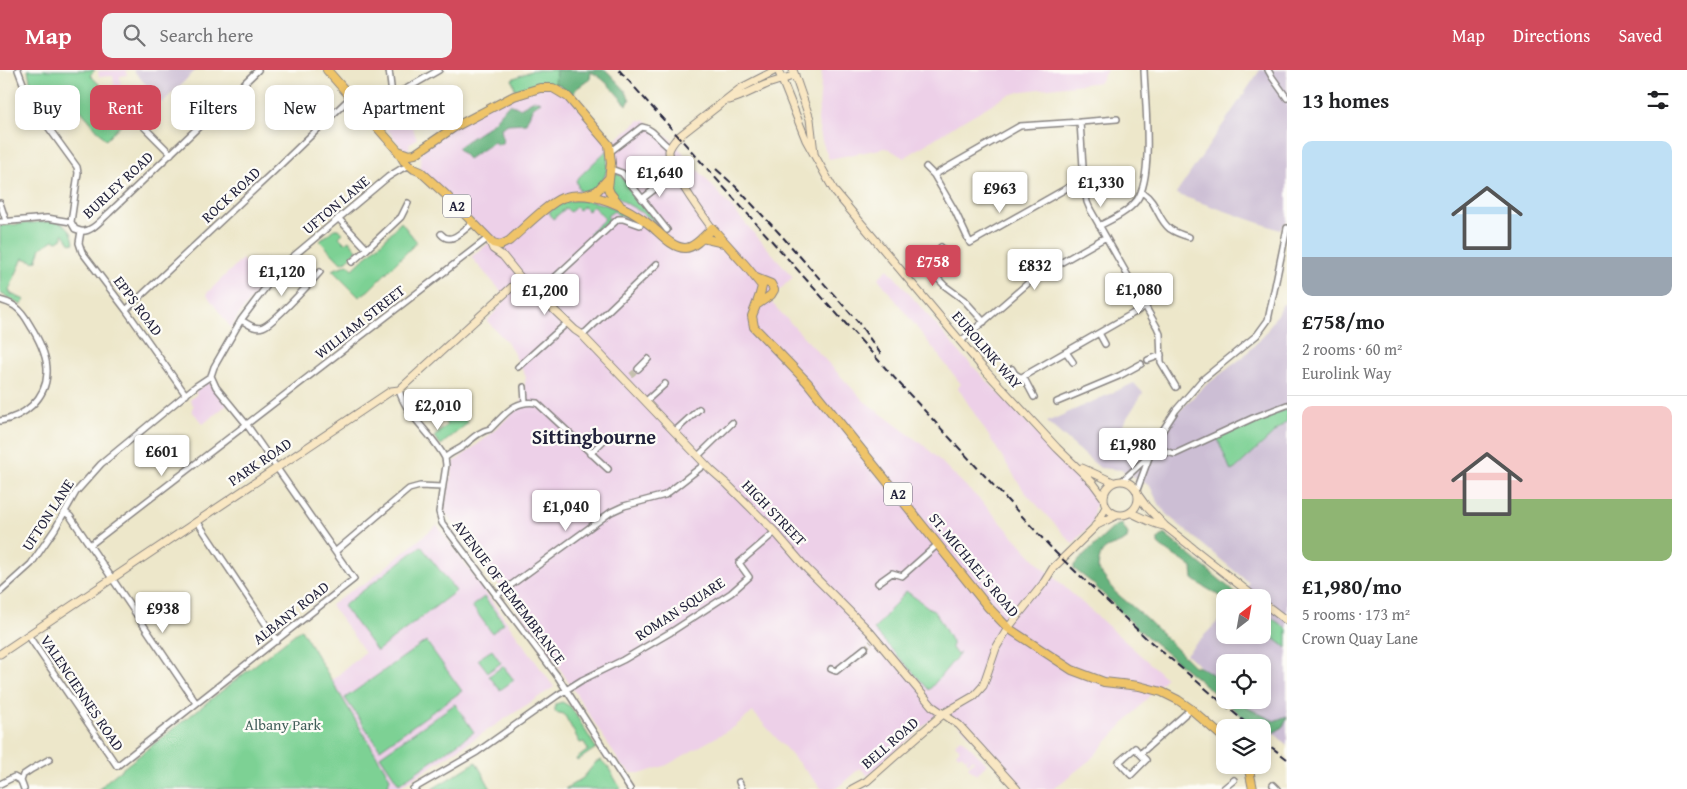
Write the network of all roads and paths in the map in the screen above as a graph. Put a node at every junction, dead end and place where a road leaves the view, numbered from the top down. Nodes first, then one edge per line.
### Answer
1 (18, 70) edge
2 (258, 70) edge
3 (327, 70) edge
4 (389, 70) edge
5 (439, 70) edge
6 (777, 70) edge
7 (1144, 70) edge
8 (1268, 70) edge
9 (796, 72) edge
10 (782, 81) junction
11 (391, 85) edge
12 (413, 85) edge
13 (344, 89) edge
14 (1287, 98) edge
15 (726, 101) junction
16 (344, 104) edge
17 (1117, 119) dead end
18 (1080, 122) junction
19 (147, 130) edge
20 (380, 130) edge
21 (670, 148) junction
22 (398, 151) junction
23 (421, 151) junction
24 (611, 151) junction
25 (171, 154) junction
26 (814, 154) junction
27 (409, 166) junction
28 (926, 168) dead end
29 (611, 169) junction
30 (421, 172) junction
31 (934, 175) junction
32 (609, 178) junction
33 (666, 180) dead end
34 (1084, 182) junction
35 (1142, 192) junction
36 (581, 196) junction
37 (642, 199) junction
38 (0, 203) edge
39 (408, 203) dead end
40 (620, 205) junction
41 (338, 218) junction
42 (3, 221) edge
43 (71, 222) junction
44 (472, 222) junction
45 (640, 225) dead end
46 (1099, 226) junction
47 (712, 228) junction
48 (1287, 228) edge
49 (81, 230) junction
50 (667, 230) dead end
51 (441, 234) dead end
52 (1106, 237) junction
53 (1189, 237) dead end
54 (702, 238) junction
55 (488, 240) junction
56 (504, 244) junction
57 (726, 244) junction
58 (941, 247) dead end
59 (366, 249) junction
60 (503, 256) junction
61 (918, 258) dead end
62 (352, 262) dead end
63 (657, 264) dead end
64 (925, 265) junction
65 (320, 272) dead end
66 (520, 277) junction
67 (539, 292) junction
68 (0, 300) edge
69 (1146, 306) junction
70 (126, 310) junction
71 (241, 320) junction
72 (984, 322) junction
73 (567, 323) junction
74 (1099, 333) junction
75 (581, 334) junction
76 (961, 341) junction
77 (1105, 344) dead end
78 (1066, 352) junction
79 (1160, 355) junction
80 (648, 359) dead end
81 (1148, 360) dead end
82 (1073, 362) dead end
83 (1141, 364) dead end
84 (518, 367) dead end
85 (638, 369) tunnel mouth
86 (1012, 369) dead end
87 (211, 376) junction
88 (1022, 377) junction
89 (665, 384) dead end
90 (524, 387) dead end
91 (1176, 387) dead end
92 (398, 390) junction
93 (186, 395) junction
94 (1034, 397) dead end
95 (646, 401) junction
96 (525, 402) junction
97 (1057, 402) dead end
98 (1287, 405) edge
99 (699, 410) dead end
100 (0, 421) edge
101 (732, 423) dead end
102 (247, 425) junction
103 (675, 432) junction
104 (605, 439) dead end
105 (1154, 444) junction
106 (590, 454) junction
107 (698, 456) junction
108 (1148, 457) junction
109 (445, 458) junction
110 (705, 464) junction
111 (1074, 464) junction
112 (277, 467) junction
113 (608, 469) dead end
114 (1122, 480) junction
115 (1113, 482) junction
116 (442, 486) junction
117 (1138, 493) junction
118 (1104, 498) junction
119 (1106, 507) junction
120 (65, 512) junction
121 (1131, 513) junction
122 (1117, 515) junction
123 (197, 521) junction
124 (1095, 526) junction
125 (1165, 526) junction
126 (775, 532) junction
127 (937, 544) junction
128 (90, 546) junction
129 (336, 551) junction
130 (112, 578) junction
131 (878, 583) dead end
132 (1245, 589) edge
133 (0, 592) edge
134 (496, 596) junction
135 (1271, 609) edge
136 (1287, 621) edge
137 (1008, 628) junction
138 (28, 635) junction
139 (277, 641) junction
140 (865, 648) tunnel mouth
141 (0, 654) edge
142 (831, 668) dead end
143 (566, 691) junction
144 (196, 703) junction
145 (1191, 709) junction
146 (943, 714) junction
147 (1216, 730) edge
148 (1140, 754) junction
149 (50, 759) dead end
150 (115, 764) joint
151 (1250, 774) edge
152 (1234, 780) dead end
153 (21, 781) junction
154 (739, 782) dead end
155 (0, 784) edge
156 (1227, 788) edge
157 (24, 789) edge
158 (413, 789) edge
159 (630, 789) edge
160 (742, 789) edge
161 (852, 789) edge
162 (1017, 789) edge
163 (1254, 789) edge

1 - 43 street
2 - 25 street, BURLEY ROAD
3 - 13 main road, A2
4 - 11 street
5 - 12 street
6 - 10 street, EUROLINK WAY
6 - 15 street
7 - 35 street
8 - 14 street
9 - 10 street
9 - 26 street, EUROLINK WAY
10 - 15 street
10 - 26 street, EUROLINK WAY
15 - 21 street
16 - 70 street, ROCK ROAD
17 - 18 street
18 - 31 street
18 - 34 street
19 - 25 street, BURLEY ROAD
20 - 22 main road, A2
21 - 24 street
21 - 47 street
22 - 23 main road
22 - 27 main road, A2
23 - 24 main road
23 - 30 main road
24 - 29 main road
25 - 49 street, BURLEY ROAD
26 - 76 street, EUROLINK WAY
27 - 30 main road, A2
27 - 41 street, UFTON LANE
28 - 31 street
29 - 32 main road
29 - 37 street
30 - 44 main road, A2
31 - 34 street
32 - 36 main road
32 - 40 main road
33 - 37 street
34 - 46 street
35 - 46 street
35 - 53 street
36 - 40 main road
36 - 56 main road
37 - 50 street
38 - 42 street
39 - 59 street
40 - 54 main road
41 - 59 street
41 - 71 street, UFTON LANE
42 - 43 street
43 - 49 street
44 - 51 street
44 - 55 main road, A2
45 - 67 street
46 - 52 street
47 - 54 main road
47 - 57 main road, ST. MICHAEL'S ROAD / A2
48 - 105 street
49 - 70 street, EPPS ROAD
52 - 69 street
52 - 72 street
54 - 57 main road
55 - 56 main road
55 - 60 street, HIGH STREET
55 - 102 street, WILLIAM STREET
56 - 60 street
57 - 127 main road, ST. MICHAEL'S ROAD / A2
58 - 64 street
59 - 62 street
60 - 66 street, HIGH STREET
61 - 64 street
63 - 75 street
64 - 72 street
65 - 71 street
66 - 67 street, HIGH STREET
66 - 92 street, PARK ROAD
67 - 73 street, HIGH STREET
68 - 100 street
69 - 74 street
69 - 79 street
70 - 93 street, EPPS ROAD
71 - 87 street, UFTON LANE
72 - 76 street
73 - 75 street, HIGH STREET
73 - 84 street
74 - 77 street
74 - 78 street
75 - 95 street, HIGH STREET
76 - 111 street, EUROLINK WAY
78 - 82 street
78 - 88 street
79 - 81 street
79 - 91 street
80 - 85 street
83 - 97 street
86 - 88 street
87 - 93 street, UFTON LANE
87 - 102 street
88 - 94 street
89 - 95 street
90 - 96 street
92 - 109 street
92 - 112 street, PARK ROAD
93 - 120 street, UFTON LANE
95 - 103 street, HIGH STREET
96 - 106 street
96 - 109 street
98 - 105 street
99 - 103 street
101 - 107 street
102 - 112 street
102 - 128 street, WILLIAM STREET
103 - 107 street, HIGH STREET
104 - 106 street
105 - 108 street
106 - 113 street
107 - 110 street, HIGH STREET
108 - 114 street
108 - 117 street
109 - 116 street, AVENUE OF REMEMBRANCE
110 - 126 street, HIGH STREET
110 - 134 street
111 - 115 street, EUROLINK WAY
111 - 118 street, EUROLINK WAY
112 - 123 street, PARK ROAD
112 - 129 street
114 - 115 street
114 - 117 street
115 - 118 street
116 - 129 street
116 - 134 street, AVENUE OF REMEMBRANCE
117 - 121 street
117 - 125 street
118 - 119 street
119 - 122 street
119 - 124 street
120 - 128 street
120 - 133 street, UFTON LANE
121 - 122 street
121 - 125 street
122 - 124 street
123 - 130 street, PARK ROAD
123 - 139 street
124 - 137 street, BELL ROAD
125 - 132 street
126 - 143 street, ROMAN SQUARE
126 - 146 street, HIGH STREET
127 - 131 street
127 - 137 main road, ST. MICHAEL'S ROAD / A2
128 - 130 street
129 - 139 street, ALBANY ROAD
130 - 138 street, PARK ROAD
130 - 144 street
134 - 143 street, AVENUE OF REMEMBRANCE
135 - 136 street
137 - 145 main road, ST. MICHAEL'S ROAD / A2
137 - 146 street, BELL ROAD
138 - 141 street, PARK ROAD
138 - 150 street, VALENCIENNES ROAD
139 - 144 street, ALBANY ROAD
140 - 142 street
143 - 158 street
143 - 159 street, AVENUE OF REMEMBRANCE
144 - 150 street, ALBANY ROAD
145 - 147 main road, ST. MICHAEL'S ROAD / A2
145 - 148 street
146 - 161 street, BELL ROAD
146 - 162 street, HIGH STREET
148 - 148 street
149 - 153 street
151 - 163 main road
152 - 156 street
153 - 155 street
153 - 157 street
154 - 160 street

